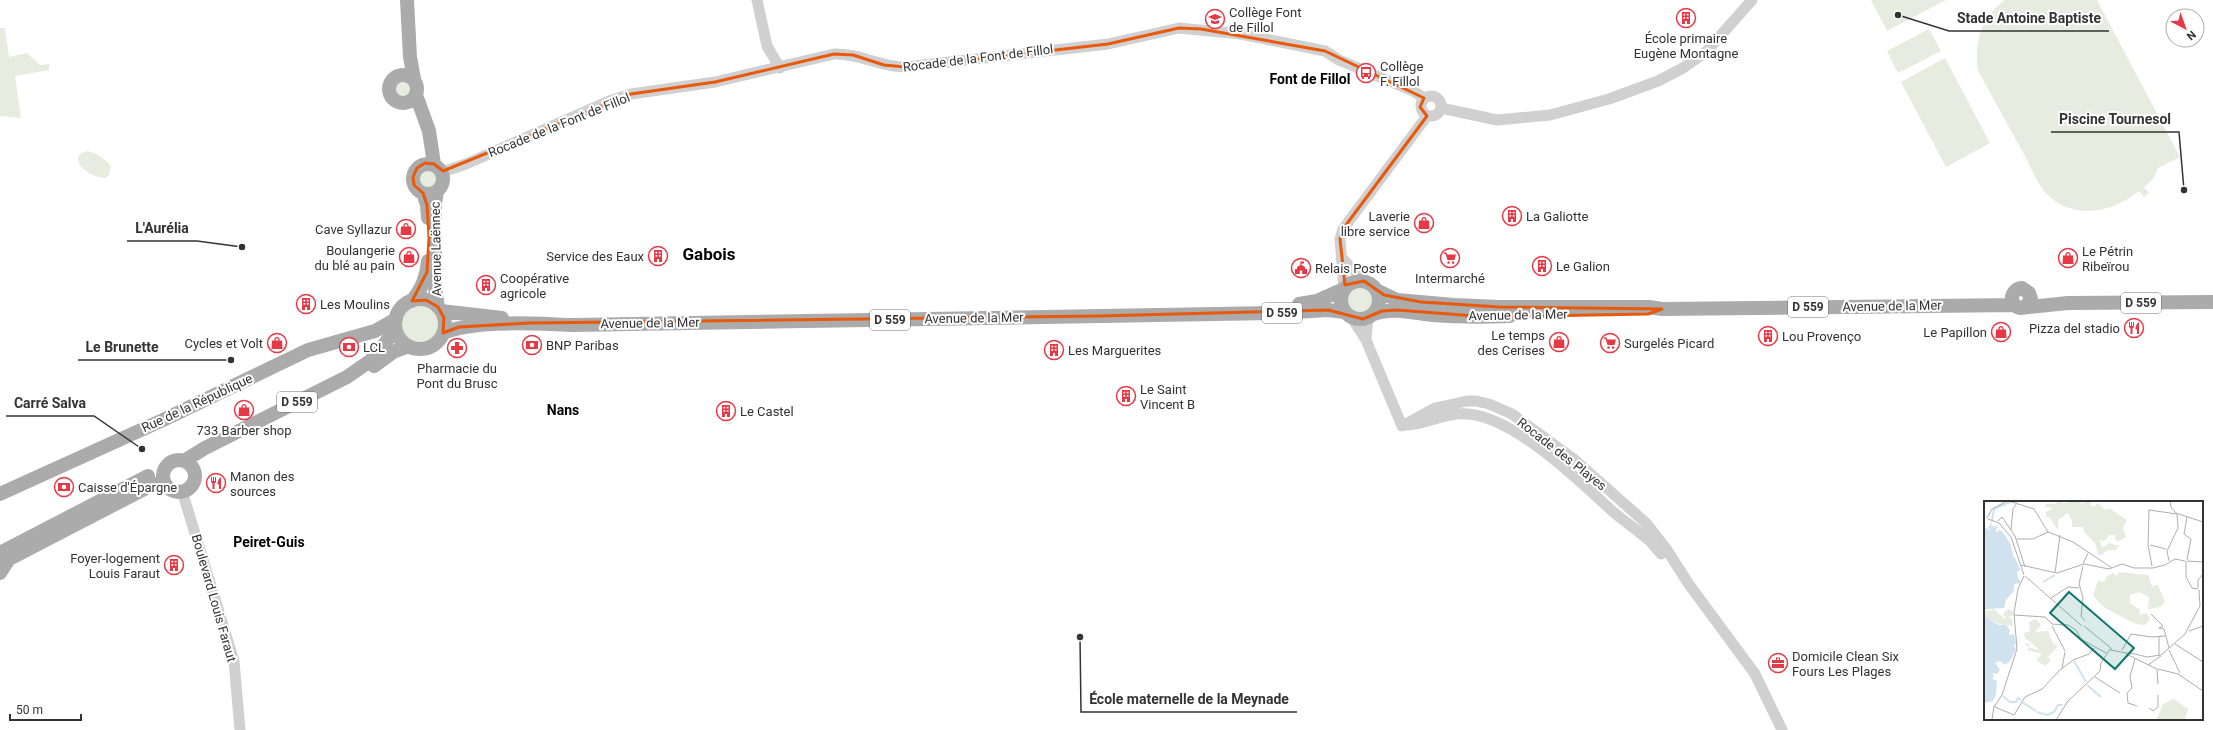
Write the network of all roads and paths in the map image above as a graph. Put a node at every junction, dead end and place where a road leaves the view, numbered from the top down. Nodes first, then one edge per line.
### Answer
1 (408, 0) edge
2 (757, 0) edge
3 (1752, 0) edge
4 (410, 57) junction
5 (780, 68) junction
6 (399, 75) junction
7 (414, 79) junction
8 (416, 95) junction
9 (1424, 98) junction
10 (402, 103) junction
11 (1441, 108) junction
12 (1427, 116) junction
13 (433, 167) junction
14 (437, 191) junction
15 (423, 193) junction
16 (1342, 258) junction
17 (1364, 281) junction
18 (1344, 289) junction
19 (1378, 291) junction
20 (412, 301) junction
21 (2213, 302) edge
22 (439, 309) junction
23 (1662, 309) junction
24 (1249, 313) junction
25 (1348, 315) junction
26 (1371, 316) junction
27 (396, 322) junction
28 (530, 323) junction
29 (443, 333) junction
30 (1366, 340) junction
31 (409, 346) junction
32 (188, 464) junction
33 (164, 477) junction
34 (182, 491) junction
35 (0, 494) edge
36 (0, 553) edge
37 (0, 573) edge
38 (0, 584) edge
39 (240, 730) edge
40 (1782, 730) edge

1 - 4 main road
2 - 5 street
3 - 11 street
4 - 6 main road
4 - 7 main road
5 - 9 street, Rocade de la Font de Fillol
5 - 13 street, Rocade de la Font de Fillol
6 - 7 main road
6 - 10 main road
7 - 8 main road
8 - 10 main road
8 - 13 main road
9 - 11 street
9 - 12 street
10 - 13 main road
11 - 12 street
12 - 16 street
13 - 14 main road
13 - 15 main road
14 - 15 main road
14 - 22 main road, Avenue Laënnec
15 - 20 main road, Avenue Laënnec
16 - 17 street
16 - 18 street
17 - 18 main road
17 - 19 main road
18 - 24 main road, Avenue de la Mer
18 - 25 main road
19 - 23 main road, Avenue de la Mer / D 559
19 - 26 main road
20 - 22 main road
20 - 27 main road
21 - 23 main road, Avenue de la Mer / D 559
22 - 28 main road, D 559
22 - 29 main road
23 - 26 main road, Avenue de la Mer / D 559
24 - 25 main road, Avenue de la Mer / D 559
24 - 28 main road, Avenue de la Mer / D 559
25 - 26 main road
25 - 30 street, Rocade des Playes
26 - 30 street, Rocade des Playes
27 - 31 main road
27 - 32 main road, D 559
27 - 35 main road, Rue de la République
28 - 29 main road, D 559
29 - 31 main road
30 - 40 street, Rocade des Playes
31 - 32 main road, D 559
32 - 33 main road
32 - 34 main road
33 - 34 main road
33 - 36 main road
33 - 37 main road
34 - 39 street, Boulevard Louis Faraut
37 - 38 main road

